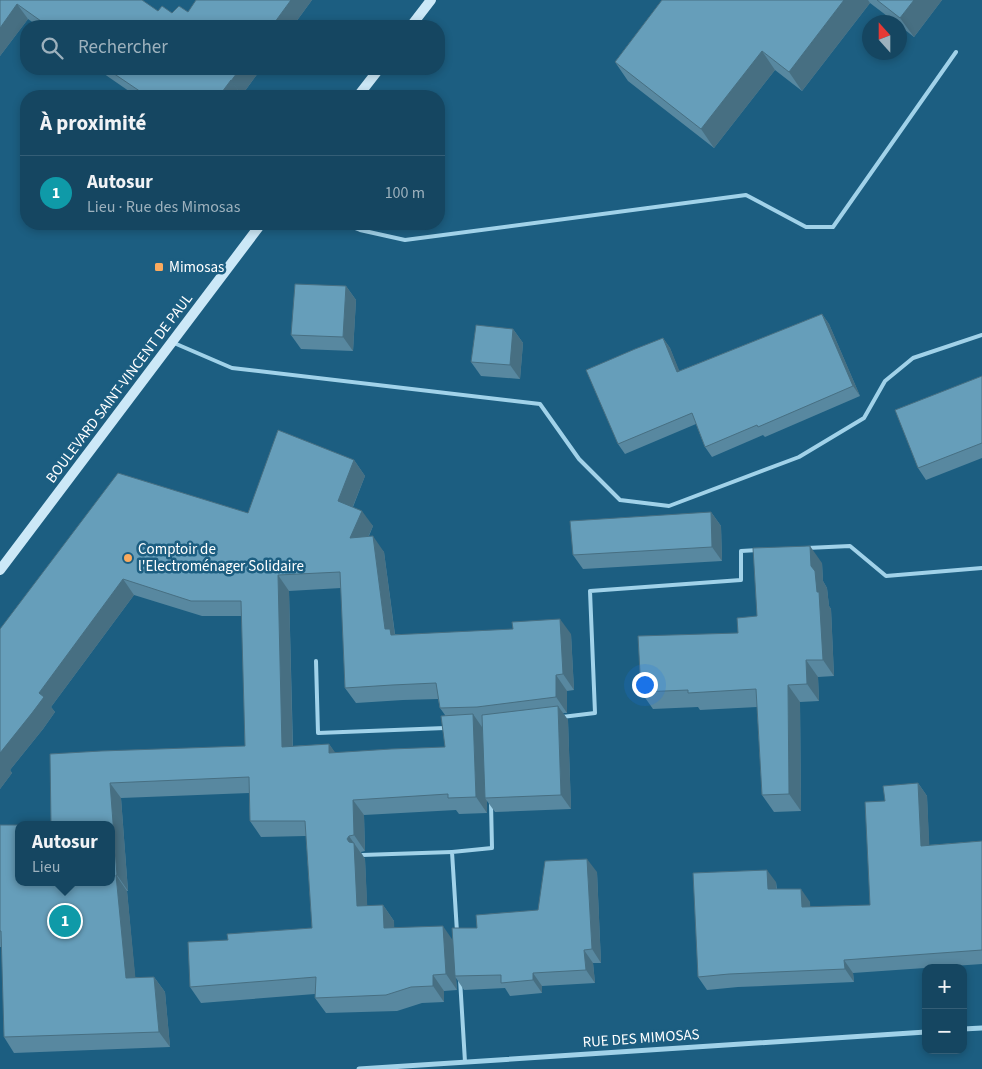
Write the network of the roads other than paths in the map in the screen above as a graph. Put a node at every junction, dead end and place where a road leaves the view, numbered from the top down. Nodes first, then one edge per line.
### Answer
1 (431, 0) edge
2 (416, 20) edge
3 (956, 52) dead end
4 (374, 75) edge
5 (363, 90) edge
6 (256, 230) edge
7 (360, 230) edge
8 (982, 335) edge
9 (172, 342) junction
10 (800, 548) edge
11 (760, 550) edge
12 (982, 568) edge
13 (0, 570) edge
14 (316, 661) dead end
15 (556, 718) edge
16 (448, 728) edge
17 (491, 801) edge
18 (452, 852) junction
19 (362, 855) dead end
20 (458, 938) edge
21 (460, 976) edge
22 (982, 1028) edge
23 (967, 1029) edge
24 (922, 1032) edge
25 (466, 1062) junction
26 (359, 1069) edge

1 - 2 main road
3 - 7 lane
4 - 5 main road
6 - 9 main road, BOULEVARD SAINT-VINCENT DE PAUL
8 - 9 lane
9 - 13 main road, BOULEVARD SAINT-VINCENT DE PAUL
10 - 12 lane
11 - 15 lane
14 - 16 lane
17 - 18 lane
18 - 19 lane
18 - 20 lane
21 - 25 lane
22 - 23 street
24 - 25 street, RUE DES MIMOSAS
25 - 26 street, RUE DES MIMOSAS

